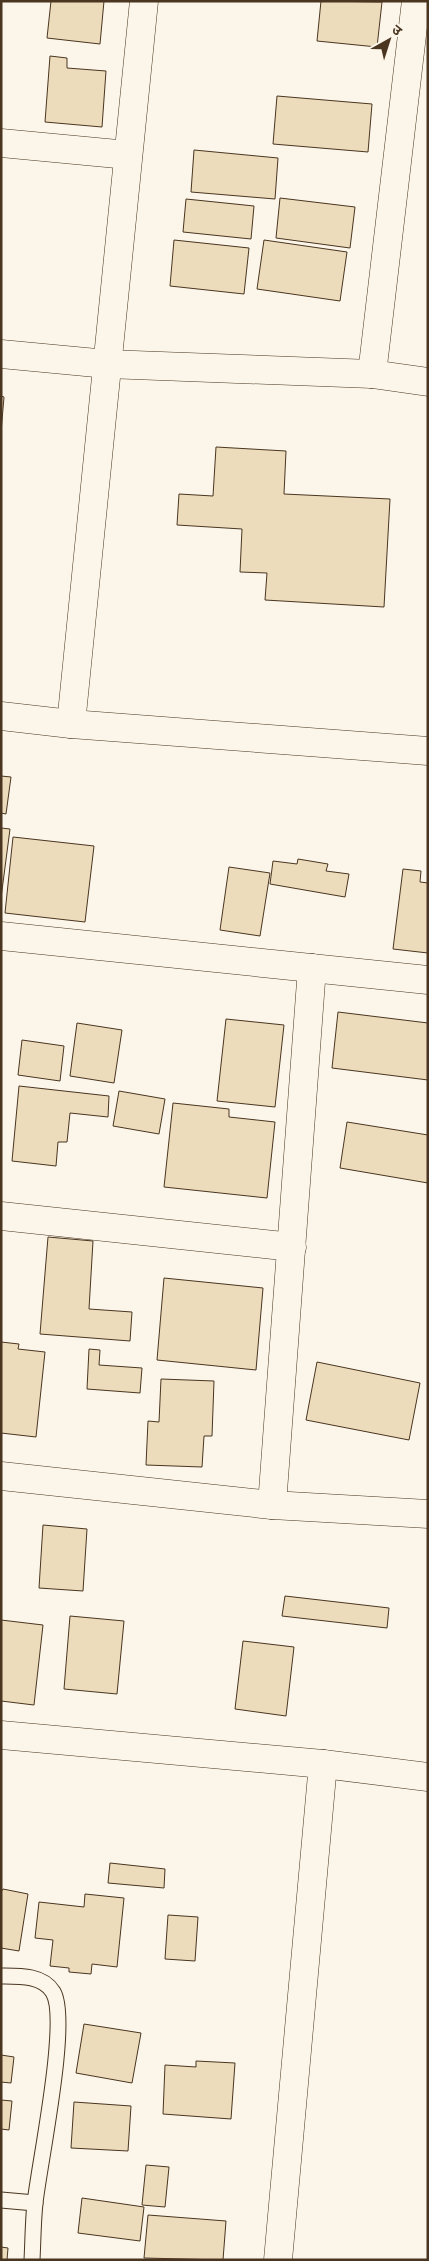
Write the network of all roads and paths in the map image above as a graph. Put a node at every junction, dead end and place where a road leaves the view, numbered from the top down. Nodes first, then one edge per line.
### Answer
1 (144, 1) edge
2 (416, 1) edge
3 (1, 143) edge
4 (128, 155) junction
5 (1, 354) edge
6 (107, 364) junction
7 (372, 374) junction
8 (428, 382) edge
9 (1, 716) edge
10 (71, 724) junction
11 (428, 751) edge
12 (1, 936) edge
13 (312, 968) junction
14 (428, 980) edge
15 (1, 1216) edge
16 (292, 1247) junction
17 (1, 1476) edge
18 (272, 1505) junction
19 (428, 1514) edge
20 (1, 1735) edge
21 (323, 1764) junction
22 (428, 1777) edge
23 (1, 1976) edge
24 (1, 2200) edge
25 (35, 2203) junction
26 (32, 2260) edge
27 (278, 2260) edge

1 - 4 street
2 - 7 street
3 - 4 street
4 - 6 street
5 - 6 street
6 - 7 street
6 - 10 street
7 - 8 street
9 - 10 street
10 - 11 street
12 - 13 street
13 - 14 street
13 - 16 street
15 - 16 street
16 - 18 street
17 - 18 street
18 - 19 street
20 - 21 street
21 - 22 street
21 - 27 street
23 - 25 lane
24 - 25 lane
25 - 26 lane

